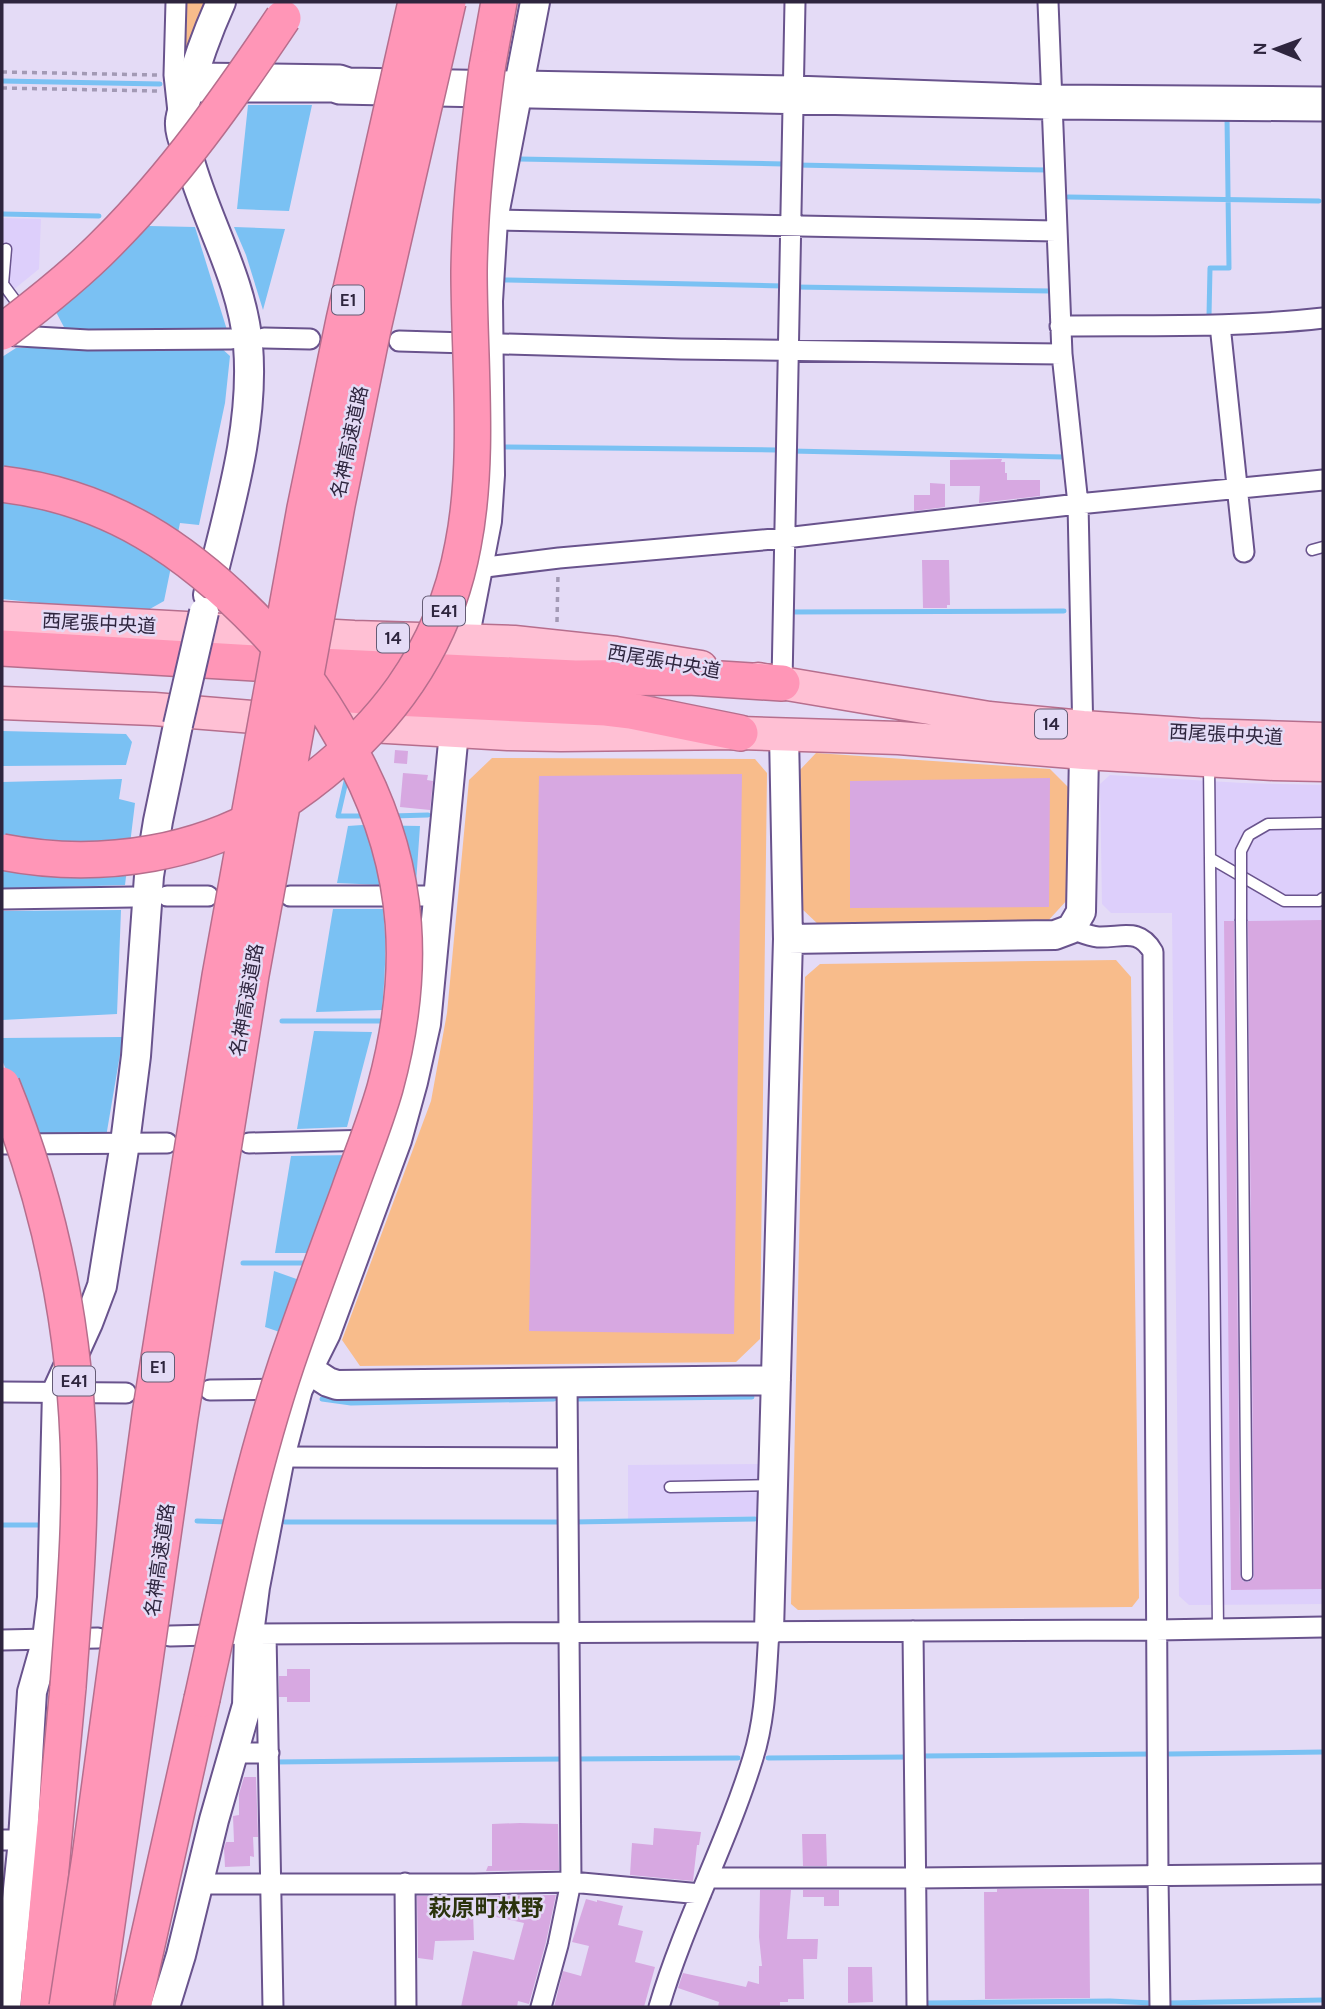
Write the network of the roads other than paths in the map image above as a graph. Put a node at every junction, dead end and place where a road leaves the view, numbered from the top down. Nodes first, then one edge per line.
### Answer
1 (176, 2) edge
2 (221, 2) edge
3 (416, 2) edge
4 (449, 2) edge
5 (499, 2) edge
6 (535, 2) edge
7 (795, 2) edge
8 (1048, 2) edge
9 (288, 10) edge
10 (183, 83) junction
11 (519, 89) junction
12 (793, 95) junction
13 (1323, 97) edge
14 (1051, 102) junction
15 (1323, 111) edge
16 (179, 123) junction
17 (493, 220) junction
18 (791, 226) junction
19 (1056, 231) junction
20 (6, 249) dead end
21 (1323, 318) edge
22 (5, 321) edge
23 (1220, 325) junction
24 (1060, 326) junction
25 (264, 338) dead end
26 (231, 339) dead end
27 (310, 339) dead end
28 (399, 341) dead end
29 (489, 344) junction
30 (789, 349) junction
31 (1062, 354) junction
32 (1323, 480) edge
33 (2, 484) edge
34 (1237, 488) junction
35 (1078, 504) junction
36 (785, 538) junction
37 (1323, 547) edge
38 (1312, 550) dead end
39 (1244, 552) dead end
40 (478, 568) junction
41 (2, 618) edge
42 (464, 640) junction
43 (2, 648) edge
44 (2, 671) edge
45 (782, 683) junction
46 (2, 703) edge
47 (454, 732) junction
48 (740, 733) junction
49 (784, 734) junction
50 (1323, 739) edge
51 (1083, 740) junction
52 (1209, 760) junction
53 (1323, 765) edge
54 (1323, 823) edge
55 (2, 852) edge
56 (1210, 858) junction
57 (167, 896) dead end
58 (208, 896) dead end
59 (290, 896) dead end
60 (439, 896) junction
61 (133, 897) dead end
62 (1323, 898) edge
63 (2, 899) edge
64 (1071, 929) junction
65 (788, 939) junction
66 (2, 1070) edge
67 (2, 1085) edge
68 (2, 1123) edge
69 (397, 1140) junction
70 (125, 1143) junction
71 (167, 1143) dead end
72 (249, 1143) dead end
73 (6, 1144) edge
74 (31, 1145) junction
75 (303, 1379) junction
76 (776, 1380) junction
77 (566, 1382) junction
78 (210, 1390) dead end
79 (57, 1391) junction
80 (2, 1392) edge
81 (126, 1393) dead end
82 (280, 1457) junction
83 (566, 1458) junction
84 (774, 1485) junction
85 (670, 1487) dead end
86 (1247, 1575) dead end
87 (1323, 1627) edge
88 (1218, 1629) junction
89 (1156, 1630) junction
90 (769, 1631) junction
91 (913, 1631) junction
92 (568, 1633) junction
93 (258, 1634) junction
94 (170, 1636) dead end
95 (98, 1638) dead end
96 (47, 1639) junction
97 (2, 1640) edge
98 (234, 1753) junction
99 (269, 1753) junction
100 (12, 1840) edge
101 (1323, 1874) edge
102 (1158, 1877) junction
103 (916, 1878) junction
104 (571, 1882) junction
105 (270, 1883) junction
106 (405, 1883) junction
107 (199, 1884) junction
108 (705, 1886) junction
109 (6, 2007) edge
110 (38, 2007) edge
111 (67, 2007) edge
112 (95, 2007) edge
113 (133, 2007) edge
114 (165, 2007) edge
115 (273, 2007) edge
116 (405, 2007) edge
117 (541, 2007) edge
118 (659, 2007) edge
119 (917, 2007) edge
120 (1160, 2007) edge

1 - 10 street
2 - 10 street
3 - 111 highway, 名神高速道路 / E1, bridge
4 - 112 highway, 名神高速道路 / E1, bridge
5 - 55 highway, E41, bridge
6 - 11 street
7 - 12 street
8 - 14 street
9 - 22 highway, bridge
10 - 11 street
10 - 16 street
11 - 12 street
11 - 17 street
12 - 14 street
12 - 18 street
13 - 14 street
14 - 15 street
14 - 19 street
16 - 22 street
16 - 70 street, bridge
17 - 18 street
17 - 29 street
18 - 19 street
18 - 30 street
19 - 24 street
20 - 22 lane
21 - 23 street
22 - 26 street
23 - 24 street
23 - 34 street
24 - 31 street
25 - 27 street
28 - 29 street
29 - 30 street
29 - 40 street
30 - 31 street
30 - 36 street
31 - 35 street
32 - 34 street
33 - 113 highway, bridge
34 - 35 street
34 - 39 street
35 - 36 street
35 - 51 street
36 - 40 street
36 - 45 street
37 - 38 lane
40 - 42 street
41 - 42 main road, 西尾張中央道 / 14
42 - 45 main road, 西尾張中央道 / 14
43 - 45 highway
44 - 48 highway
45 - 51 main road, 西尾張中央道 / 14
46 - 47 main road, 西尾張中央道 / 14
47 - 48 main road, 西尾張中央道 / 14
47 - 60 street
48 - 49 main road, 西尾張中央道 / 14
49 - 51 main road, 西尾張中央道 / 14
49 - 65 street
50 - 51 main road, 西尾張中央道 / 14
51 - 52 main road, 西尾張中央道 / 14
51 - 64 street
52 - 53 main road, 西尾張中央道 / 14
52 - 56 lane
54 - 86 lane, bridge
56 - 62 lane
56 - 88 lane
57 - 58 street
59 - 60 street
60 - 69 street
61 - 63 street
64 - 65 street
64 - 89 street
65 - 76 street
66 - 74 street
67 - 110 highway, E41, bridge
68 - 73 street
69 - 72 street
69 - 75 street
70 - 71 street
70 - 74 street
70 - 79 street
73 - 74 street
73 - 79 street
75 - 77 street
75 - 78 street
75 - 82 street
76 - 77 street
76 - 84 street
77 - 83 street
79 - 80 street
79 - 81 street
79 - 96 street
82 - 83 street
82 - 93 street
83 - 92 street
84 - 85 lane
84 - 90 street
87 - 88 street
88 - 89 street
89 - 91 street
89 - 102 street
90 - 91 street
90 - 92 street
90 - 108 street
91 - 103 street
92 - 93 street
92 - 104 street
93 - 94 street
93 - 98 street
93 - 99 street
95 - 96 street
96 - 97 street
96 - 100 street
98 - 99 street
98 - 107 street
99 - 105 street
100 - 109 street
101 - 102 street
102 - 103 street
102 - 120 street
103 - 108 street
103 - 119 street
104 - 106 street
104 - 108 street
104 - 117 street
105 - 106 street
105 - 107 street
105 - 115 street
106 - 116 street
107 - 114 street
108 - 118 street

